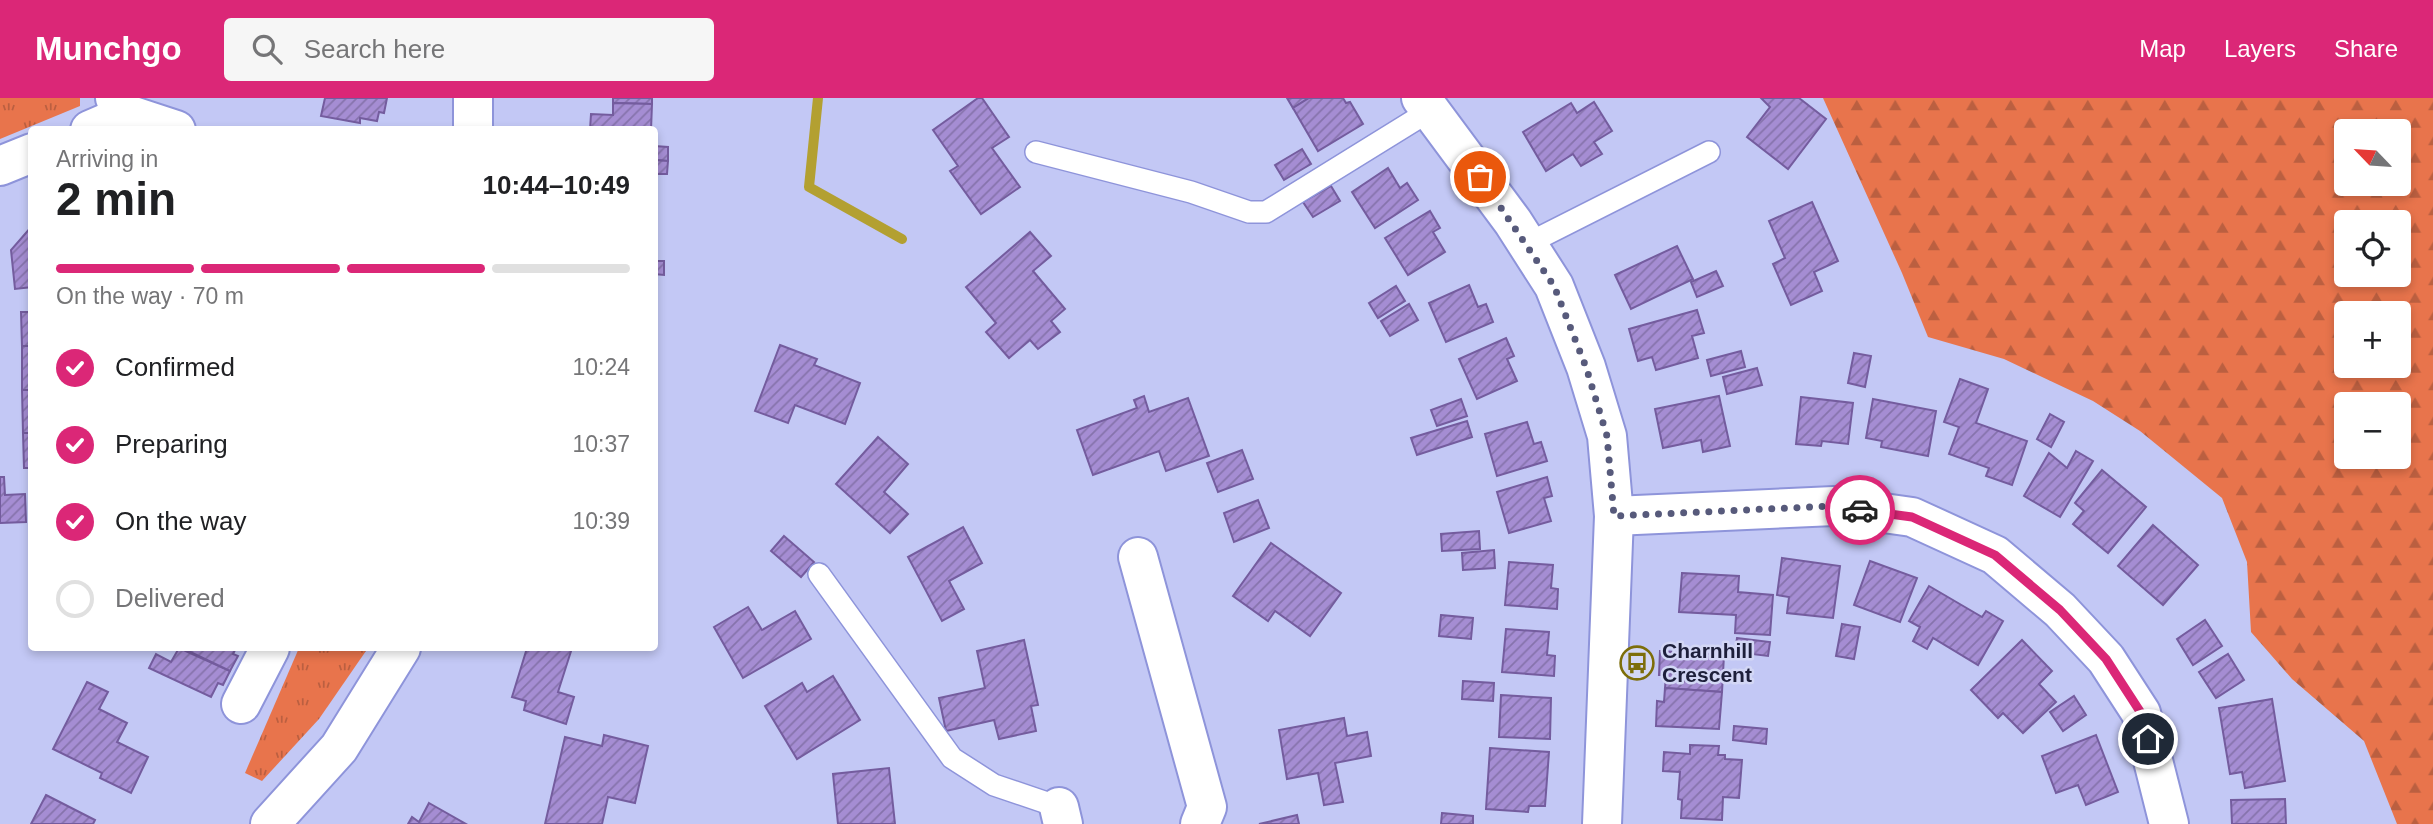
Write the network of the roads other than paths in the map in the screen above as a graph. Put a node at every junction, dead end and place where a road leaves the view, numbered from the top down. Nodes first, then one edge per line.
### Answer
1 (473, 98) edge
2 (1426, 104) edge
3 (121, 106) edge
4 (95, 126) edge
5 (167, 126) edge
6 (473, 126) edge
7 (1036, 152) dead end
8 (1709, 152) dead end
9 (28, 155) edge
10 (0, 166) edge
11 (1527, 244) junction
12 (1614, 516) junction
13 (1138, 557) dead end
14 (819, 574) dead end
15 (268, 651) edge
16 (399, 651) edge
17 (241, 704) dead end
18 (1061, 816) edge
19 (270, 824) edge
20 (1200, 824) edge
21 (1602, 824) edge
22 (2169, 824) edge

1 - 6 street
2 - 7 lane
2 - 11 street
3 - 4 street
3 - 5 street
8 - 11 lane
9 - 10 street
11 - 12 street
12 - 21 street
12 - 22 street
13 - 20 street
14 - 18 lane
15 - 17 street
16 - 19 street

